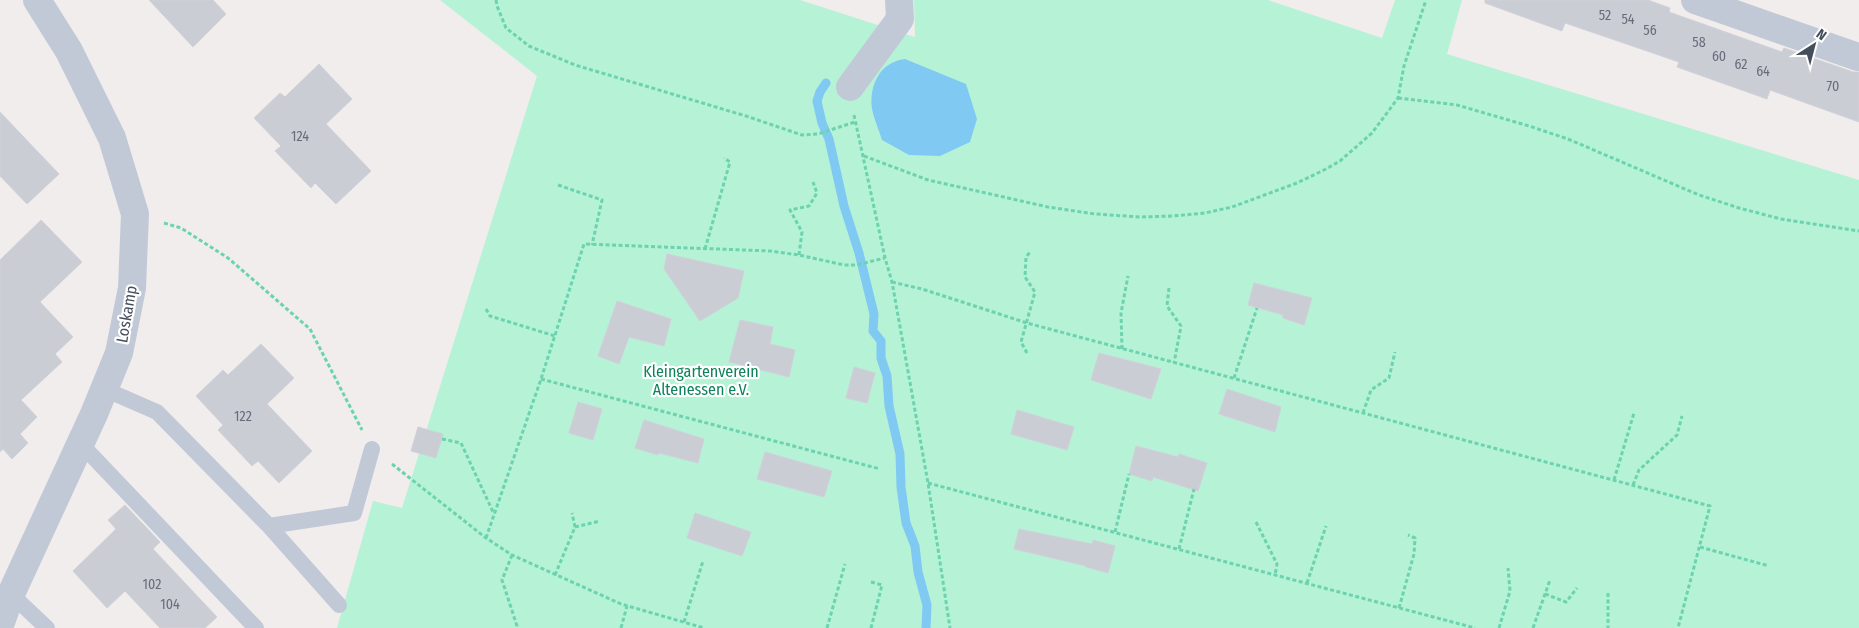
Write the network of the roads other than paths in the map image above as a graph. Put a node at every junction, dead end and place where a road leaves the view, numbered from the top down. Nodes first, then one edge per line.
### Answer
1 (37, 0) edge
2 (899, 0) edge
3 (1695, 0) edge
4 (1858, 57) edge
5 (850, 87) road end
6 (104, 389) junction
7 (80, 443) junction
8 (372, 449) road end
9 (269, 526) junction
10 (11, 594) junction
11 (339, 605) dead end
12 (0, 625) edge
13 (47, 628) edge
14 (256, 628) edge

1 - 6 street, Loskamp
2 - 5 street
3 - 4 street
6 - 7 street, Loskamp
6 - 9 lane
7 - 10 street, Loskamp
7 - 14 lane
8 - 9 lane
9 - 11 lane
10 - 12 street, Loskamp
10 - 13 lane

